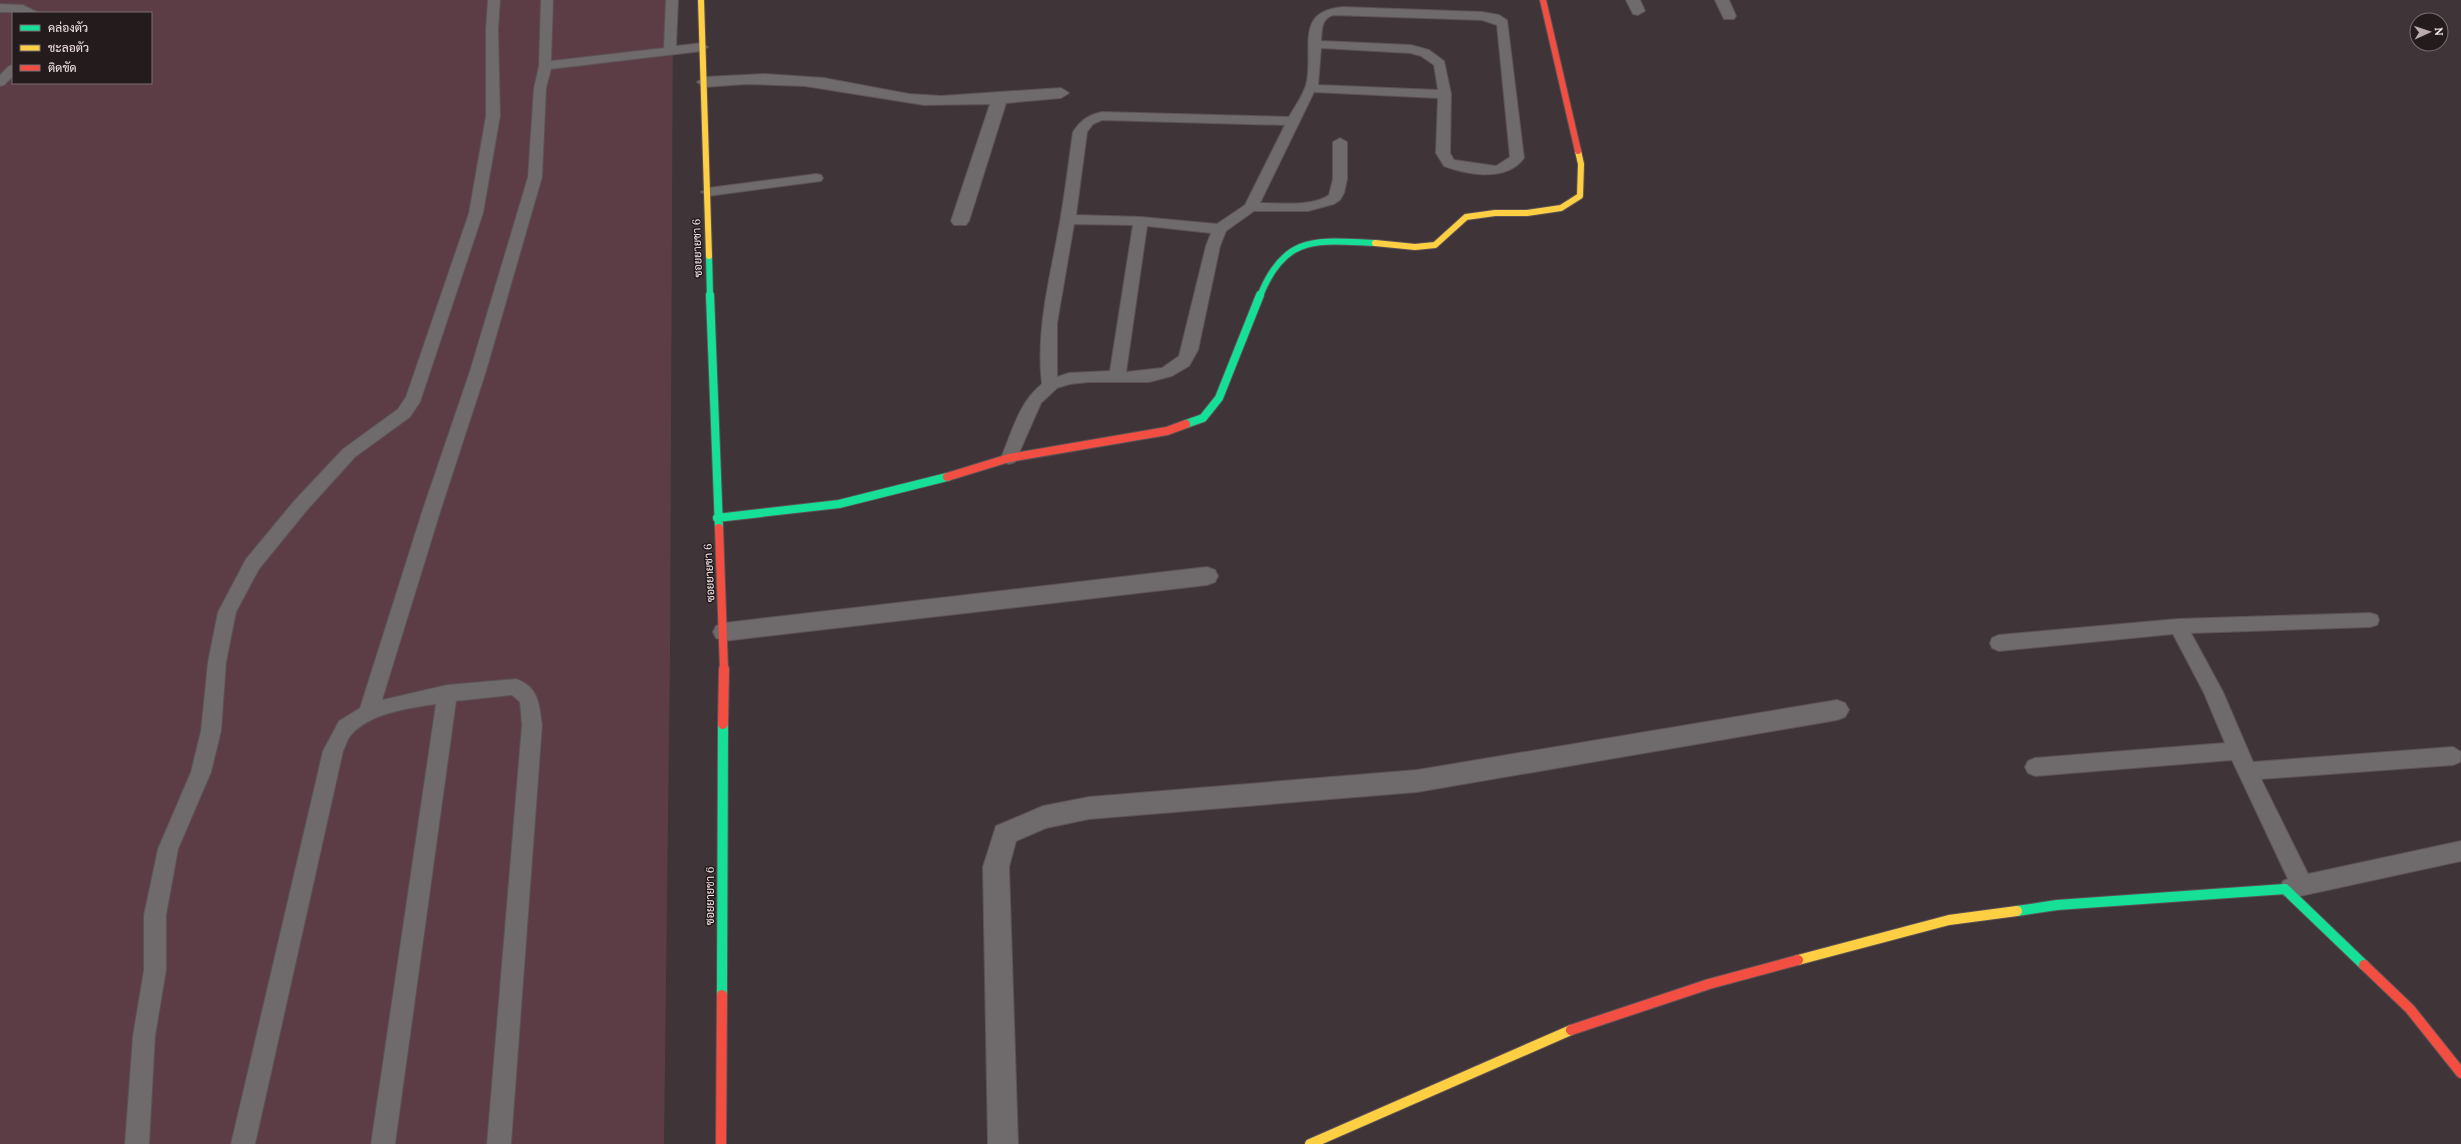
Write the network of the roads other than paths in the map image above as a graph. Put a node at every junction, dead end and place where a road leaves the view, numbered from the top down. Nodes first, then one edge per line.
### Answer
1 (494, 0) edge
2 (547, 0) edge
3 (672, 0) edge
4 (701, 0) edge
5 (1543, 0) edge
6 (1722, 0) edge
7 (0, 8) edge
8 (31, 12) edge
9 (1729, 16) dead end
10 (1315, 44) junction
11 (702, 47) junction
12 (670, 51) junction
13 (545, 66) junction
14 (12, 70) edge
15 (0, 82) edge
16 (704, 82) junction
17 (1310, 88) junction
18 (1061, 93) dead end
19 (1445, 94) junction
20 (1000, 98) junction
21 (1292, 121) junction
22 (1340, 142) dead end
23 (816, 178) dead end
24 (708, 192) junction
25 (1251, 207) junction
26 (1068, 219) junction
27 (960, 221) dead end
28 (1141, 221) junction
29 (1220, 229) junction
30 (1117, 376) junction
31 (1050, 385) junction
32 (1009, 458) junction
33 (717, 518) junction
34 (1207, 576) dead end
35 (2370, 620) dead end
36 (2178, 626) junction
37 (724, 632) junction
38 (2000, 643) dead end
39 (447, 693) junction
40 (1837, 710) dead end
41 (369, 712) junction
42 (2238, 752) junction
43 (2453, 756) dead end
44 (2036, 767) dead end
45 (2246, 772) junction
46 (2461, 852) edge
47 (2294, 887) junction
48 (2461, 1073) edge
49 (137, 1144) edge
50 (243, 1144) edge
51 (383, 1144) edge
52 (499, 1144) edge
53 (721, 1144) edge
54 (1003, 1144) edge
55 (1310, 1144) edge

1 - 49 lane
2 - 13 lane
3 - 12 lane
4 - 11 street, ซอยยายชา 6
5 - 32 street
6 - 9 street
7 - 8 lane
10 - 17 lane
10 - 19 lane
10 - 19 lane
11 - 12 lane
11 - 16 street, ซอยยายชา 6
12 - 13 lane
13 - 41 lane
14 - 15 lane
16 - 20 street
16 - 24 street, ซอยยายชา 6
17 - 19 lane
17 - 21 lane
18 - 20 street
20 - 27 street
21 - 25 lane
21 - 26 lane
22 - 25 lane
23 - 24 lane
24 - 33 street, ซอยยายชา 6
25 - 29 lane
26 - 28 lane
26 - 31 lane
28 - 29 lane
28 - 30 lane
29 - 30 lane
30 - 31 lane
31 - 32 lane
32 - 33 street
33 - 37 street, ซอยยายชา 6
34 - 37 street
35 - 36 lane
36 - 38 lane
36 - 42 lane
37 - 53 street, ซอยยายชา 6
39 - 41 lane
39 - 51 lane
39 - 52 lane
40 - 54 street
41 - 50 lane
42 - 44 lane
42 - 45 lane
43 - 45 lane
45 - 47 lane
46 - 47 lane
47 - 48 street
47 - 55 street

